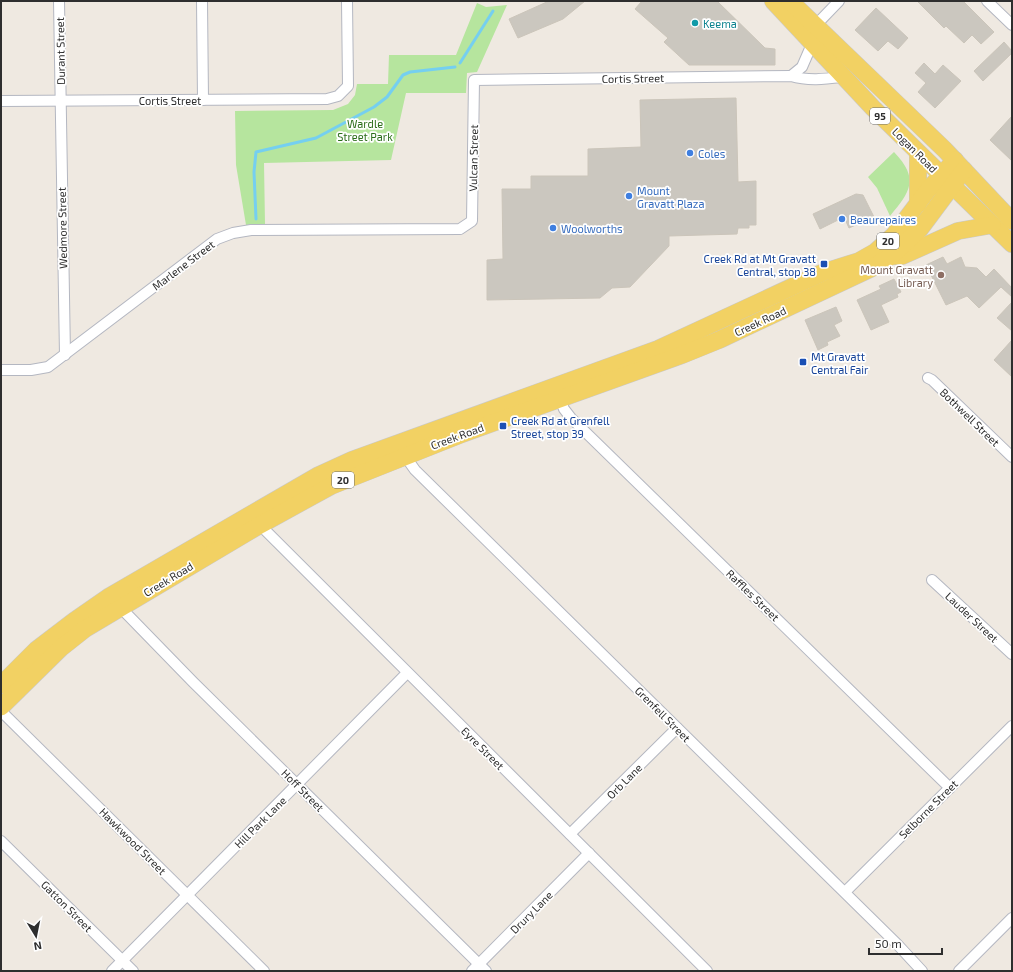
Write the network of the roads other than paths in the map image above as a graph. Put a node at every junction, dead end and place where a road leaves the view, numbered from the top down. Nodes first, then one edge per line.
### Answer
1 (59, 1) edge
2 (202, 1) edge
3 (347, 1) edge
4 (773, 1) edge
5 (790, 1) edge
6 (839, 1) edge
7 (987, 1) edge
8 (1012, 25) edge
9 (811, 35) junction
10 (791, 76) junction
11 (843, 77) junction
12 (474, 80) joint
13 (203, 100) junction
14 (1, 101) edge
15 (60, 101) junction
16 (918, 153) junction
17 (959, 165) junction
18 (945, 180) junction
19 (918, 204) junction
20 (1012, 221) edge
21 (992, 225) junction
22 (460, 229) joint
23 (1012, 244) edge
24 (891, 256) junction
25 (65, 355) junction
26 (1, 370) edge
27 (928, 378) dead end
28 (560, 399) junction
29 (405, 456) junction
30 (1012, 457) edge
31 (260, 525) junction
32 (932, 580) dead end
33 (120, 607) junction
34 (1012, 654) edge
35 (407, 673) junction
36 (1, 685) edge
37 (1, 707) edge
38 (1, 711) edge
39 (1012, 726) edge
40 (677, 728) junction
41 (297, 784) junction
42 (950, 788) junction
43 (570, 834) junction
44 (1, 841) edge
45 (589, 853) junction
46 (845, 892) junction
47 (188, 895) junction
48 (1012, 918) edge
49 (122, 960) junction
50 (479, 969) edge
51 (112, 971) edge
52 (133, 971) edge
53 (264, 971) edge
54 (706, 971) edge
55 (922, 971) edge
56 (959, 971) edge

1 - 15 street, Durant Street
2 - 13 street
3 - 13 street, Cortis Street
4 - 9 main road, Logan Road / 95
5 - 9 main road, Logan Road / 95
6 - 9 street
7 - 8 street
9 - 10 street
9 - 11 main road, Logan Road / 95
9 - 17 main road, Logan Road / 95
10 - 11 street, Cortis Street
10 - 12 street, Cortis Street
11 - 16 main road, Logan Road / 95
12 - 22 street, Vulcan Street
13 - 15 street, Cortis Street
14 - 15 street, Cortis Street
15 - 25 street, Wedmore Street
16 - 18 main road, Logan Road / 95
16 - 19 main road
17 - 18 main road, Creek Road / 20
17 - 20 main road, Logan Road / 95
18 - 19 main road, Creek Road / 20
18 - 21 main road, Logan Road / 95
18 - 24 main road, Creek Road / 20
19 - 36 main road, Creek Road / 20
21 - 23 main road, Logan Road / 95
21 - 24 main road
22 - 25 street, Marlene Street
24 - 28 main road, Creek Road / 20
25 - 26 street, Marlene Street
27 - 30 street, Bothwell Street
28 - 29 main road, Creek Road / 20
28 - 42 street, Raffles Street
29 - 31 main road, Creek Road / 20
29 - 40 street, Grenfell Street
31 - 33 main road, Creek Road / 20
31 - 35 street, Eyre Street
32 - 34 street, Lauder Street
33 - 37 main road, Creek Road / 20
33 - 41 street, Hoff Street
35 - 41 street, Hill Park Lane
35 - 43 street, Eyre Street
38 - 47 street, Hawkwood Street
39 - 42 street, Selborne Street
40 - 43 street, Orb Lane
40 - 46 street, Grenfell Street
41 - 47 street, Hill Park Lane
41 - 50 street, Hoff Street
42 - 46 street, Selborne Street
43 - 45 street, Eyre Street
44 - 49 street, Gatton Street
45 - 50 street, Drury Lane
45 - 54 street, Eyre Street
46 - 55 street, Grenfell Street
47 - 49 street, Hill Park Lane
47 - 53 street, Hawkwood Street
48 - 56 street
49 - 51 street, Hill Park Lane
49 - 52 street, Gatton Street

